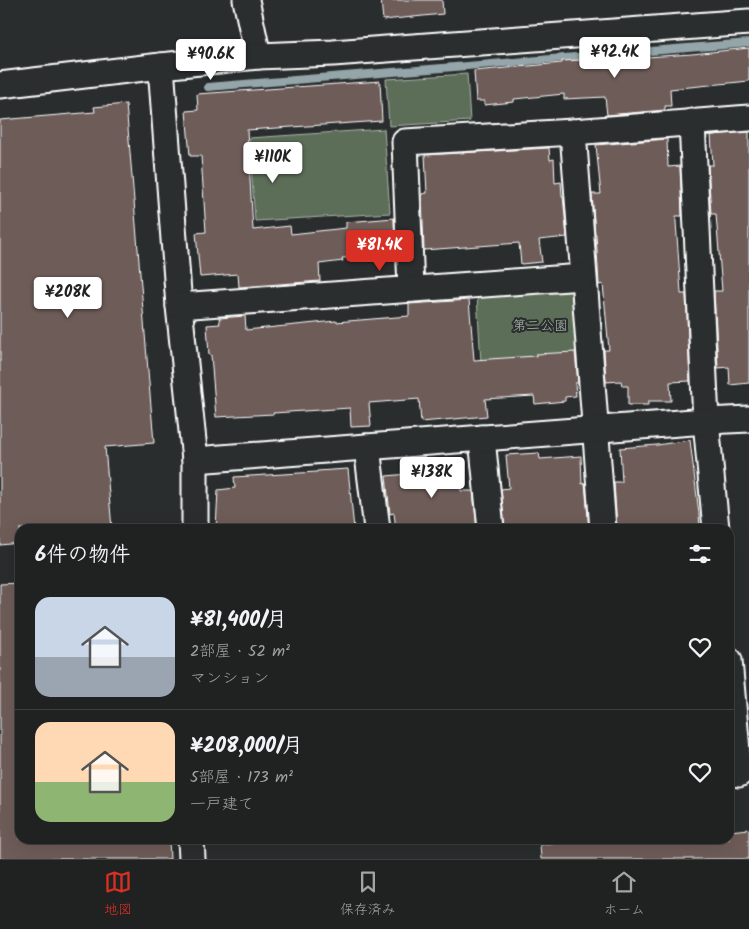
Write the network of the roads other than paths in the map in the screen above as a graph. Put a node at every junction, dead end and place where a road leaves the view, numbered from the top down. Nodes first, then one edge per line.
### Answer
1 (246, 0) edge
2 (749, 22) edge
3 (258, 56) junction
4 (161, 66) junction
5 (0, 85) edge
6 (749, 118) edge
7 (692, 122) junction
8 (573, 132) junction
9 (583, 277) junction
10 (411, 289) junction
11 (179, 306) junction
12 (749, 419) edge
13 (706, 421) junction
14 (594, 429) junction
15 (482, 438) junction
16 (367, 447) junction
17 (196, 460) junction
18 (195, 524) edge
19 (376, 524) edge
20 (491, 524) edge
21 (603, 524) edge
22 (716, 524) edge
23 (734, 717) edge
24 (739, 774) edge
25 (191, 844) edge
26 (192, 859) edge

1 - 3 street
2 - 3 street
3 - 4 street
4 - 5 street
4 - 11 street
6 - 7 street
7 - 8 street
7 - 13 street
8 - 9 street
8 - 10 street
9 - 10 street
9 - 14 street
10 - 11 street
11 - 17 street
12 - 13 street
13 - 14 street
13 - 22 street
14 - 15 street
14 - 21 street
15 - 16 street
15 - 20 street
16 - 17 street
16 - 19 street
17 - 18 street
23 - 24 street
25 - 26 street

